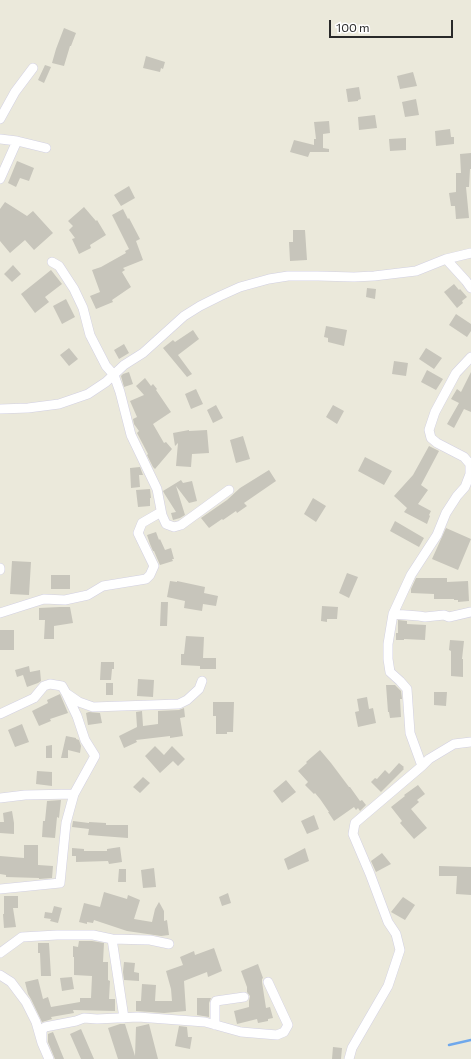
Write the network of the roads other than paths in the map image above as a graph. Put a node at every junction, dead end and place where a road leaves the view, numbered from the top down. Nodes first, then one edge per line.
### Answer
1 (33, 68) dead end
2 (0, 119) edge
3 (0, 139) edge
4 (17, 142) junction
5 (46, 148) dead end
6 (0, 179) edge
7 (471, 253) edge
8 (446, 259) junction
9 (52, 262) dead end
10 (471, 288) edge
11 (471, 357) edge
12 (114, 375) junction
13 (0, 409) edge
14 (229, 490) dead end
15 (161, 512) junction
16 (471, 612) edge
17 (0, 613) edge
18 (393, 614) junction
19 (202, 681) dead end
20 (66, 692) junction
21 (0, 714) edge
22 (471, 742) edge
23 (422, 766) junction
24 (74, 794) junction
25 (0, 798) edge
26 (0, 889) edge
27 (112, 939) junction
28 (169, 944) dead end
29 (0, 953) edge
30 (0, 975) edge
31 (268, 982) dead end
32 (244, 997) dead end
33 (124, 1018) junction
34 (215, 1025) junction
35 (42, 1043) junction
36 (49, 1059) edge
37 (349, 1059) edge

1 - 2 street
3 - 4 street
4 - 5 street
4 - 6 street
7 - 8 street
8 - 10 street
8 - 12 street
9 - 12 street
11 - 18 street
12 - 13 street
12 - 15 street
14 - 15 street
15 - 17 street
16 - 18 street
18 - 23 street
19 - 20 street
20 - 21 street
20 - 24 street
22 - 23 street
23 - 37 street
24 - 25 street
24 - 26 street
27 - 28 street
27 - 29 street
27 - 33 street
30 - 35 street
31 - 34 street
32 - 34 street
33 - 34 street
33 - 35 street
35 - 36 street

